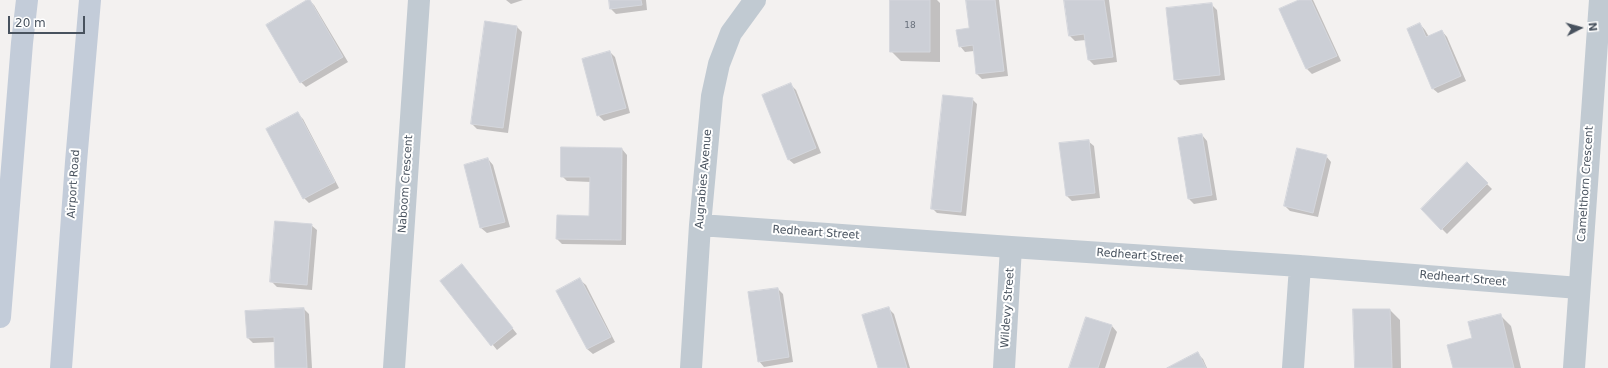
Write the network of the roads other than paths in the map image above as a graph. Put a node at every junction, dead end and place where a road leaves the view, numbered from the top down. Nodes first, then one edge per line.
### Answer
1 (27, 0) edge
2 (90, 0) edge
3 (419, 0) edge
4 (755, 0) edge
5 (1600, 0) edge
6 (700, 225) junction
7 (1012, 247) junction
8 (1300, 266) junction
9 (1579, 288) junction
10 (0, 317) edge
11 (62, 368) edge
12 (394, 368) edge
13 (691, 368) edge
14 (1004, 368) edge
15 (1293, 368) edge
16 (1574, 368) edge

1 - 10 main road
2 - 11 main road, Airport Road
3 - 12 street, Naboom Crescent
4 - 6 street, Augrabies Avenue
5 - 9 street, Camelthorn Crescent
6 - 7 street, Redheart Street
6 - 13 street, Augrabies Avenue
7 - 8 street, Redheart Street
7 - 14 street, Wildevy Street
8 - 9 street, Redheart Street
8 - 15 street
9 - 16 street, Camelthorn Crescent

